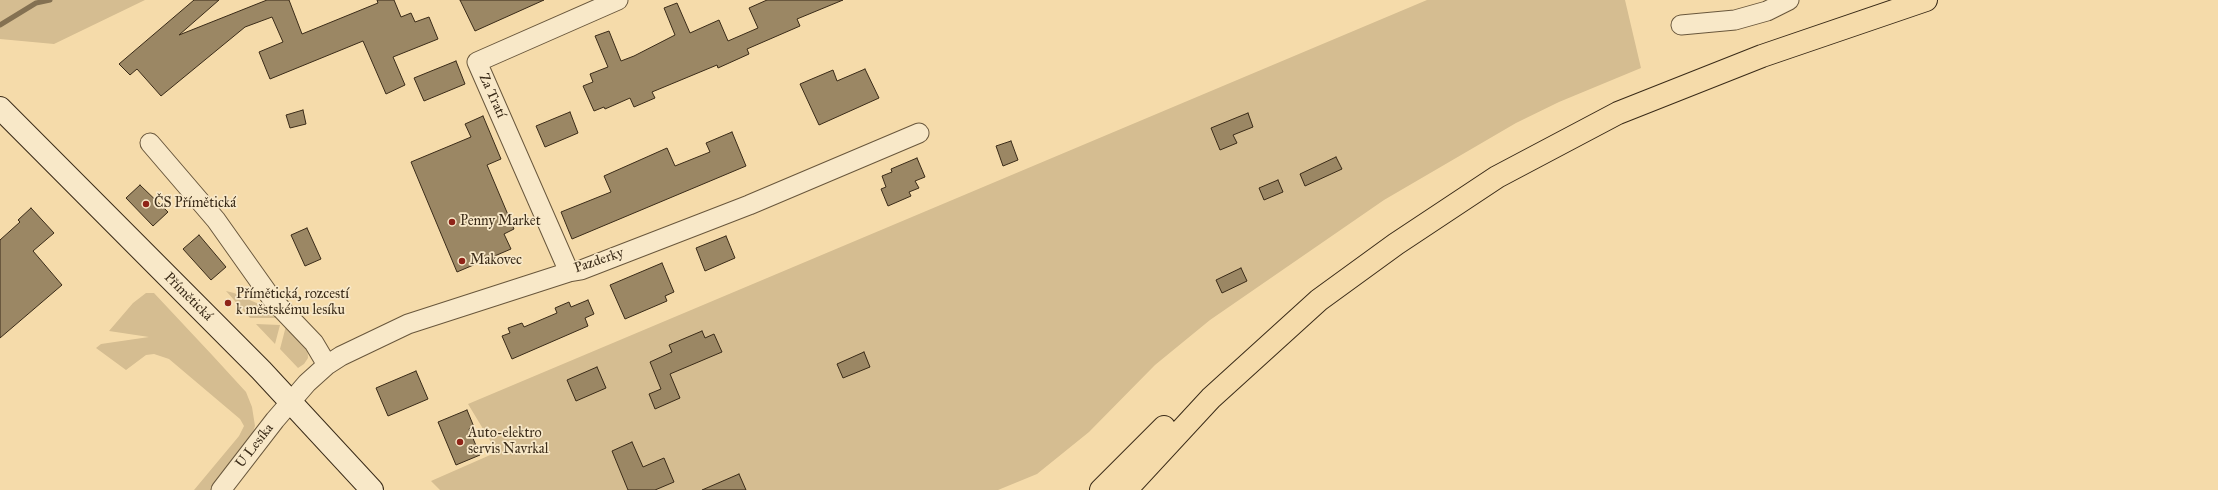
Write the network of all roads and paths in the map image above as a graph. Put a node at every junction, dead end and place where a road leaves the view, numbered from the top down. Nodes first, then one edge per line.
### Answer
1 (618, 0) edge
2 (1789, 0) edge
3 (1926, 0) edge
4 (1681, 25) dead end
5 (0, 108) edge
6 (919, 133) dead end
7 (150, 143) dead end
8 (569, 272) junction
9 (1276, 337) junction
10 (327, 365) junction
11 (290, 402) junction
12 (221, 490) edge
13 (372, 490) edge
14 (1101, 490) edge
15 (1126, 490) edge

1 - 8 street, Za Tratí
2 - 4 street
3 - 9 main road
5 - 11 main road, Přímětická
6 - 8 street, Pazderky
7 - 10 street
8 - 10 street, Pazderky
9 - 14 main road
9 - 15 main road
10 - 11 street, Pazderky
11 - 12 street, U Lesíka
11 - 13 main road, Přímětická

